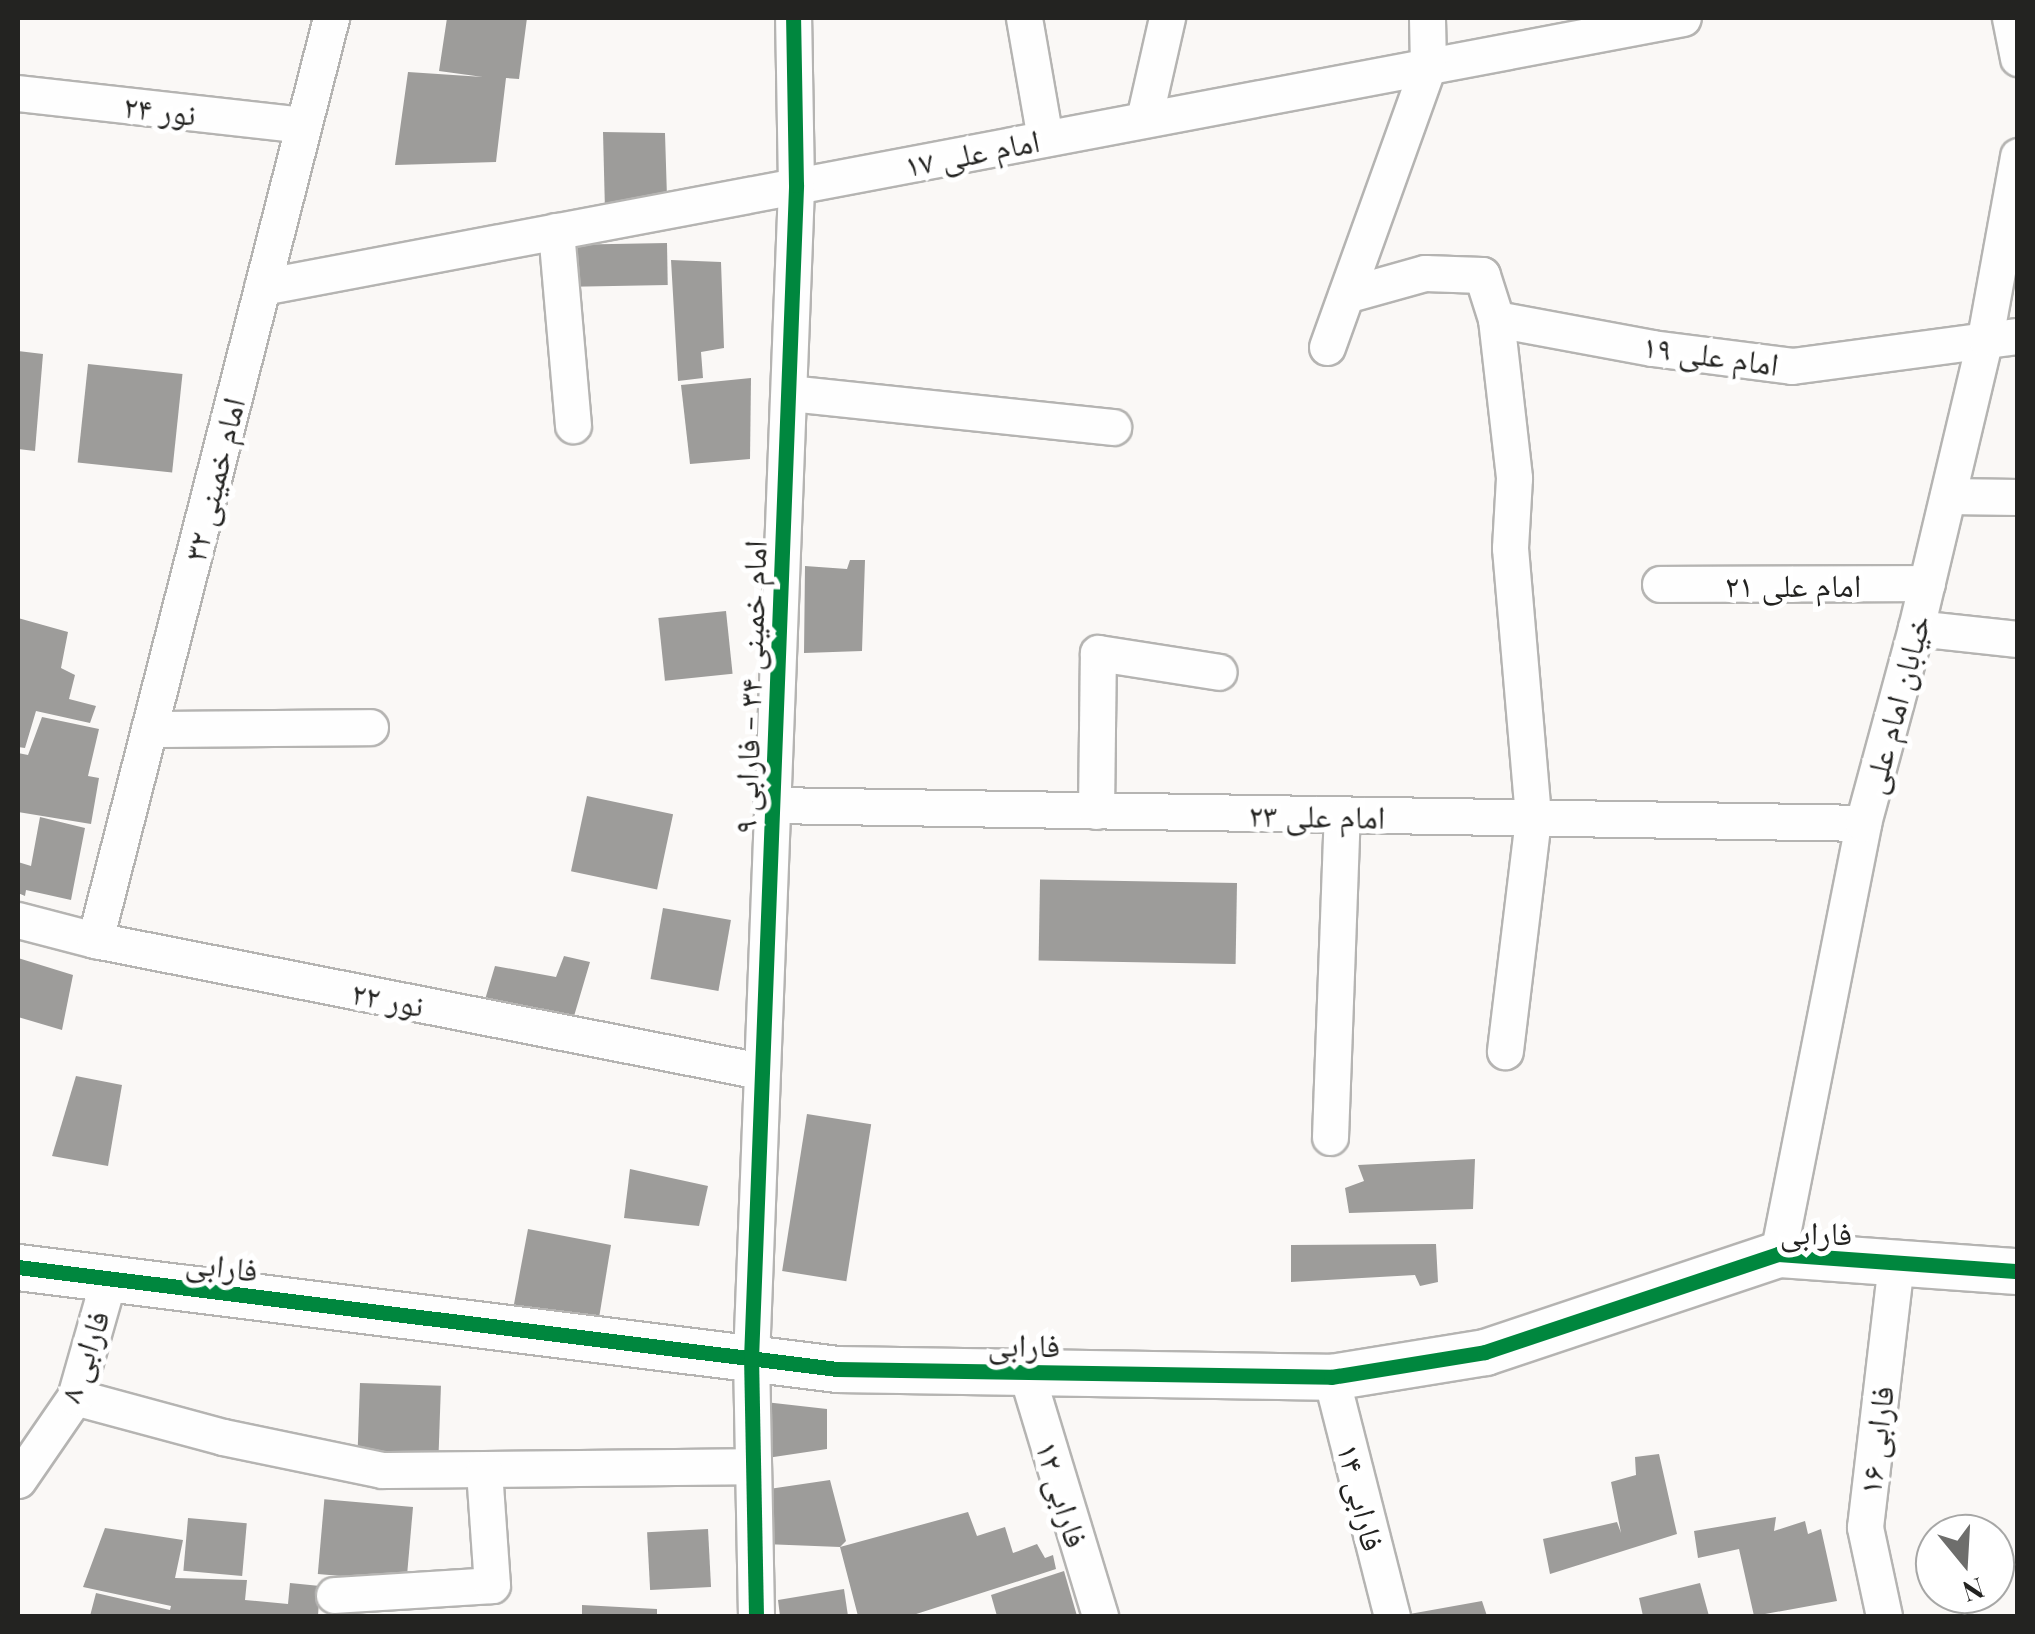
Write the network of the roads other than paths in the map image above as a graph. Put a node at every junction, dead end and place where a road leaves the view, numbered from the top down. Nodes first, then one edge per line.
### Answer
1 (331, 18) edge
2 (794, 18) edge
3 (1024, 18) edge
4 (1167, 18) edge
5 (1427, 18) edge
6 (1682, 18) edge
7 (2010, 18) edge
8 (1648, 21) edge
9 (2018, 58) edge
10 (1428, 66) junction
11 (18, 93) edge
12 (1144, 119) junction
13 (303, 126) junction
14 (1045, 138) junction
15 (2018, 156) edge
16 (796, 185) junction
17 (556, 231) junction
18 (262, 287) junction
19 (1346, 295) junction
20 (1496, 319) junction
21 (2002, 337) edge
22 (1327, 347) dead end
23 (789, 392) junction
24 (573, 425) dead end
25 (1113, 427) dead end
26 (1948, 496) junction
27 (2018, 497) edge
28 (1660, 584) dead end
29 (1927, 584) junction
30 (1916, 628) junction
31 (2018, 639) edge
32 (1219, 672) dead end
33 (370, 727) dead end
34 (149, 728) junction
35 (772, 805) junction
36 (1096, 811) junction
37 (1342, 816) junction
38 (1533, 819) junction
39 (1863, 823) junction
40 (18, 920) edge
41 (96, 940) junction
42 (1505, 1051) dead end
43 (760, 1071) junction
44 (1330, 1137) dead end
45 (1778, 1254) junction
46 (1896, 1262) junction
47 (18, 1267) edge
48 (2018, 1271) edge
49 (109, 1278) junction
50 (751, 1359) junction
51 (1026, 1372) junction
52 (1331, 1376) junction
53 (74, 1397) junction
54 (753, 1466) junction
55 (484, 1470) junction
56 (18, 1480) edge
57 (334, 1595) dead end
58 (756, 1616) edge
59 (1100, 1616) edge
60 (1392, 1616) edge
61 (1884, 1616) edge

1 - 13 street, امام خمینی ۳۲
2 - 16 street, امام خمینی ۳۴ - فارابی ۹
3 - 14 street
4 - 12 street
5 - 10 street
6 - 8 street, امام علی ۱۷
7 - 9 street
8 - 10 street, امام علی ۱۷
10 - 12 street, امام علی ۱۷
10 - 19 street
11 - 13 street, نور ۲۴
12 - 14 street, امام علی ۱۷
13 - 18 street, امام خمینی ۳۲
14 - 16 street, امام علی ۱۷
15 - 21 street, خیابان امام علی
16 - 17 street, امام علی ۱۷
16 - 23 street, امام خمینی ۳۴ - فارابی ۹
17 - 18 street, امام علی ۱۷
17 - 24 street
18 - 34 street, امام خمینی ۳۲
19 - 20 street
19 - 22 street
20 - 21 street, امام علی ۱۹
20 - 38 street
21 - 26 street, خیابان امام علی
23 - 25 street
23 - 35 street, امام خمینی ۳۴ - فارابی ۹
26 - 27 street
26 - 29 street, خیابان امام علی
28 - 29 street, امام علی ۲۱
29 - 30 street, خیابان امام علی
30 - 31 street
30 - 39 street, خیابان امام علی
32 - 36 street
33 - 34 street
34 - 41 street, امام خمینی ۳۲
35 - 36 street, امام علی ۲۳
35 - 43 street, امام خمینی ۳۴ - فارابی ۹
36 - 37 street, امام علی ۲۳
37 - 38 street, امام علی ۲۳
37 - 44 street
38 - 39 street, امام علی ۲۳
38 - 42 street
39 - 45 street, خیابان امام علی
40 - 41 street, نور ۲۲
41 - 43 street, نور ۲۲
43 - 50 street, امام خمینی ۳۴ - فارابی ۹
45 - 46 street, فارابی
45 - 52 street, فارابی
46 - 48 street, فارابی
46 - 61 street, فارابی ۱۶
47 - 49 street, فارابی
49 - 50 street, فارابی
49 - 53 street, فارابی ۸
50 - 51 street, فارابی
50 - 54 street, امام خمینی ۳۴ - فارابی ۹
51 - 52 street, فارابی
51 - 59 street, فارابی ۱۲
52 - 60 street, فارابی ۱۴
53 - 55 street
53 - 56 street, فارابی ۸
54 - 55 street
54 - 58 street, امام خمینی ۳۴ - فارابی ۹
55 - 57 street

